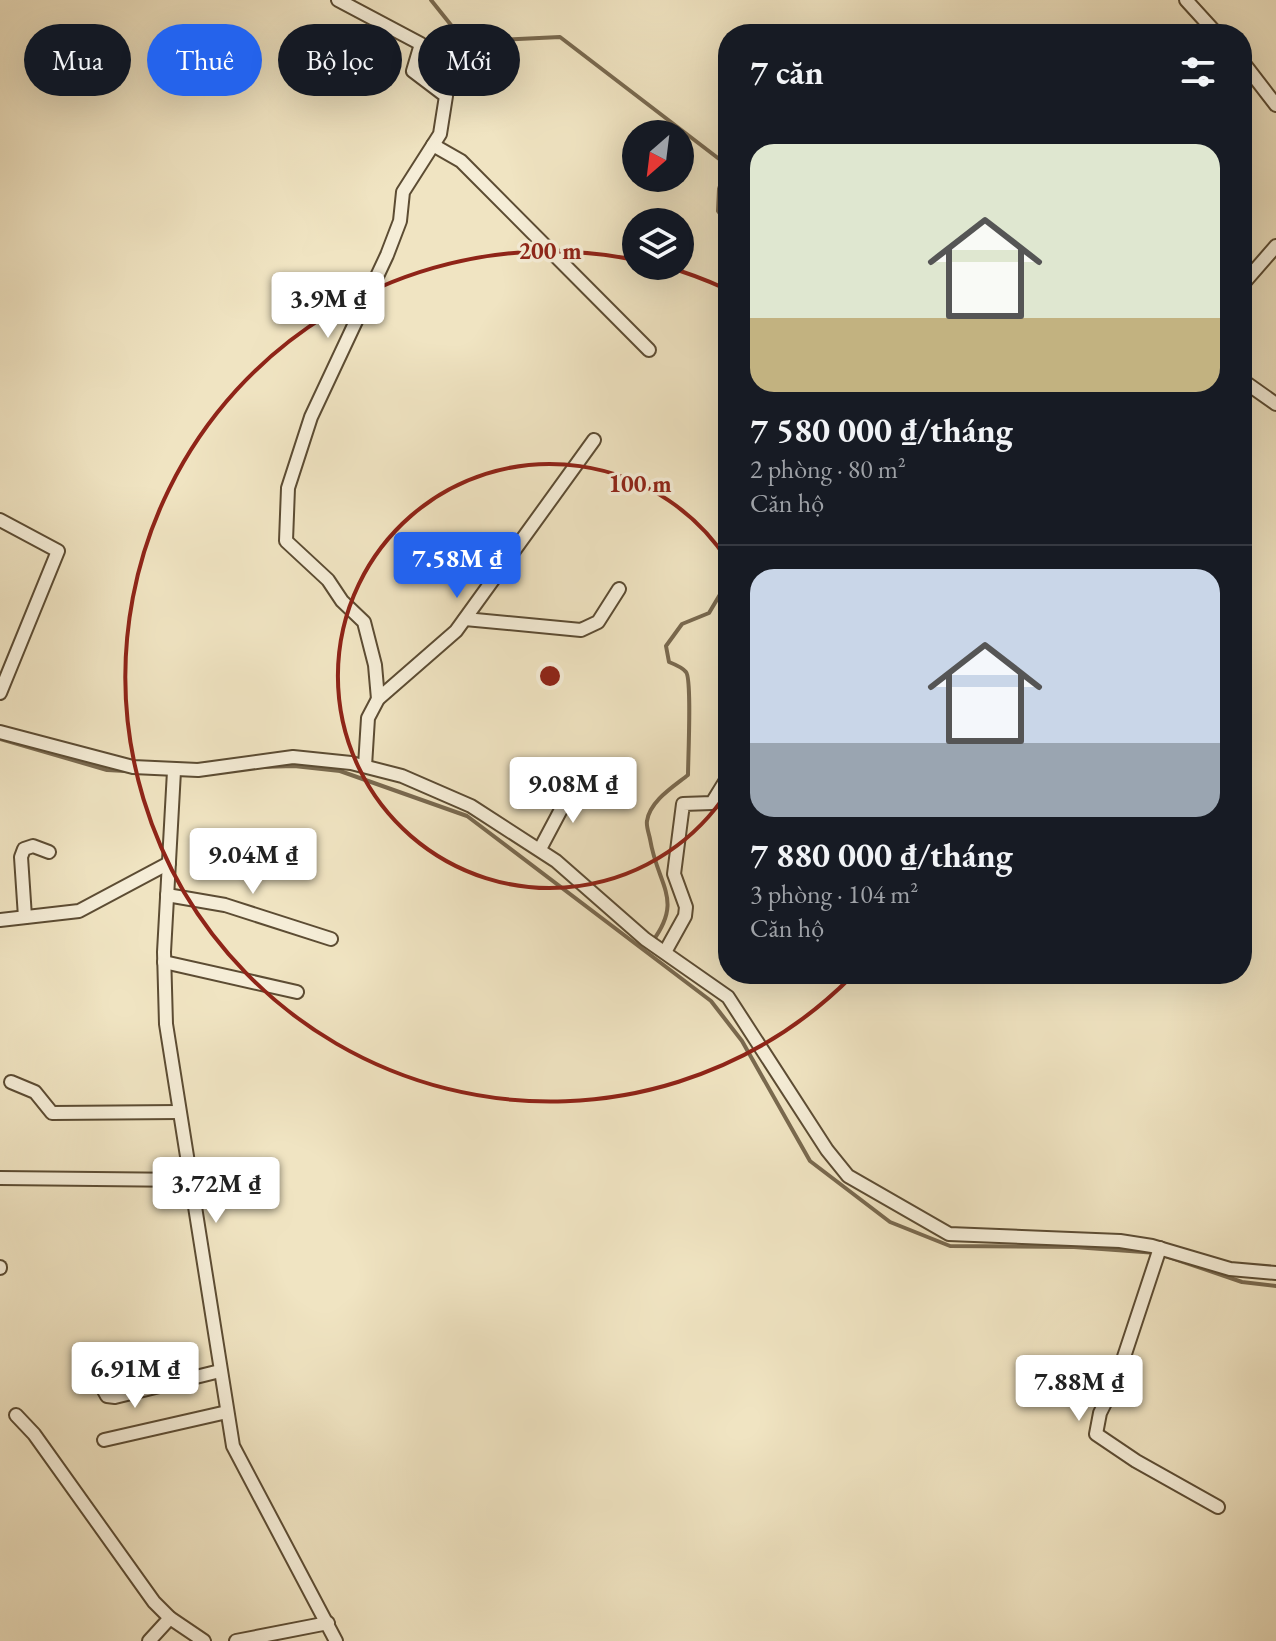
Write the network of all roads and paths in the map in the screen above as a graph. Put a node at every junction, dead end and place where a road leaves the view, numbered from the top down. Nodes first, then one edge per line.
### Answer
1 (338, 0) edge
2 (1186, 0) edge
3 (1208, 24) edge
4 (1252, 74) edge
5 (1276, 105) edge
6 (433, 145) junction
7 (1276, 246) edge
8 (1252, 274) edge
9 (649, 350) dead end
10 (1252, 387) edge
11 (1276, 404) edge
12 (594, 440) dead end
13 (0, 520) edge
14 (619, 589) dead end
15 (465, 619) junction
16 (0, 693) edge
17 (378, 699) junction
18 (0, 732) edge
19 (365, 766) junction
20 (175, 780) junction
21 (574, 785) dead end
22 (718, 793) edge
23 (540, 849) junction
24 (49, 852) dead end
25 (169, 863) junction
26 (167, 895) junction
27 (25, 917) junction
28 (0, 920) edge
29 (331, 939) dead end
30 (665, 952) junction
31 (164, 962) junction
32 (297, 992) dead end
33 (11, 1082) dead end
34 (179, 1112) junction
35 (0, 1178) edge
36 (191, 1180) junction
37 (1158, 1256) junction
38 (1276, 1273) edge
39 (86, 1358) dead end
40 (220, 1371) junction
41 (227, 1412) junction
42 (16, 1415) dead end
43 (104, 1440) dead end
44 (1218, 1507) dead end
45 (170, 1618) junction
46 (328, 1623) junction
47 (149, 1641) edge
48 (204, 1641) edge
49 (236, 1641) edge
50 (336, 1641) edge

1 - 6 street
2 - 3 street
4 - 5 street
6 - 9 street
6 - 17 street
7 - 8 street
10 - 11 street
12 - 15 street
13 - 16 street
14 - 15 street
15 - 17 street
17 - 19 street
18 - 20 street
19 - 20 street
19 - 23 street
20 - 25 street
21 - 23 street
22 - 30 street
23 - 30 street
24 - 27 street
25 - 26 street
25 - 27 street
26 - 29 street
26 - 31 street
27 - 28 street
30 - 37 street
31 - 32 street
31 - 34 street
33 - 34 street
34 - 36 street
35 - 36 street
36 - 40 street
37 - 38 street
37 - 44 street
39 - 40 street
40 - 41 street
41 - 43 street
41 - 46 street
42 - 45 street
45 - 47 street
45 - 48 street
46 - 49 street
46 - 50 street

